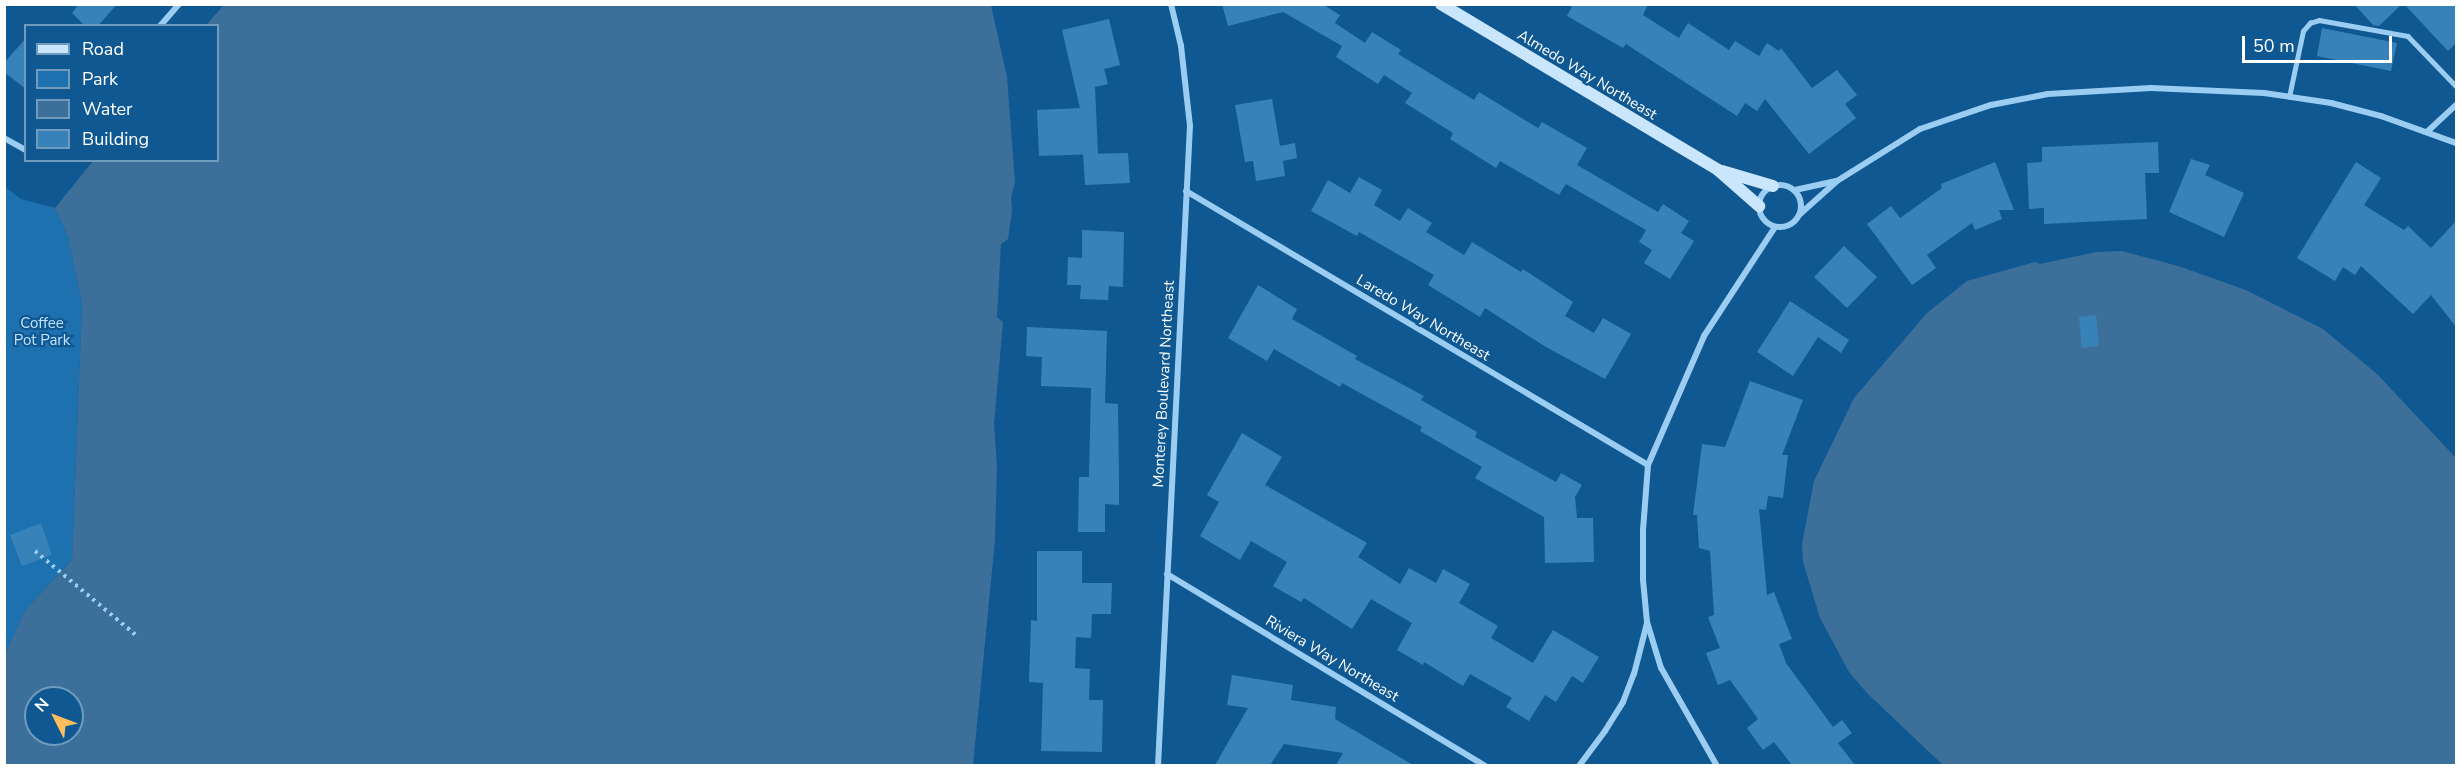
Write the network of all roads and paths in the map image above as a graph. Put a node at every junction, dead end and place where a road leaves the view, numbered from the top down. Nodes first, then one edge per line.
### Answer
1 (179, 4) edge
2 (1171, 4) edge
3 (1441, 4) edge
4 (162, 24) edge
5 (2457, 86) edge
6 (2289, 97) junction
7 (2457, 105) edge
8 (2428, 131) junction
9 (4, 138) edge
10 (2457, 142) edge
11 (24, 149) edge
12 (1718, 170) junction
13 (1837, 181) junction
14 (1773, 186) junction
15 (1795, 190) junction
16 (1186, 191) junction
17 (1759, 206) junction
18 (1799, 215) junction
19 (1775, 227) junction
20 (1648, 465) junction
21 (34, 551) dead end
22 (1167, 574) junction
23 (1647, 622) junction
24 (137, 636) dead end
25 (1158, 765) edge
26 (1485, 765) edge
27 (1579, 765) edge
28 (1717, 765) edge

1 - 4 street
2 - 16 street, Monterey Boulevard Northeast
3 - 12 street, Almedo Way Northeast
5 - 6 lane
6 - 8 street
6 - 13 street
7 - 8 street
8 - 10 street
9 - 11 street
12 - 14 street, Almedo Way Northeast
12 - 17 street, Almedo Way Northeast
13 - 15 street
13 - 18 street
14 - 15 street
14 - 17 street
15 - 18 street
16 - 20 street, Laredo Way Northeast
16 - 22 street, Monterey Boulevard Northeast
17 - 19 street
18 - 19 street
19 - 20 street
20 - 23 street
21 - 24 path
22 - 25 street, Monterey Boulevard Northeast
22 - 26 street, Riviera Way Northeast
23 - 27 street
23 - 28 street

